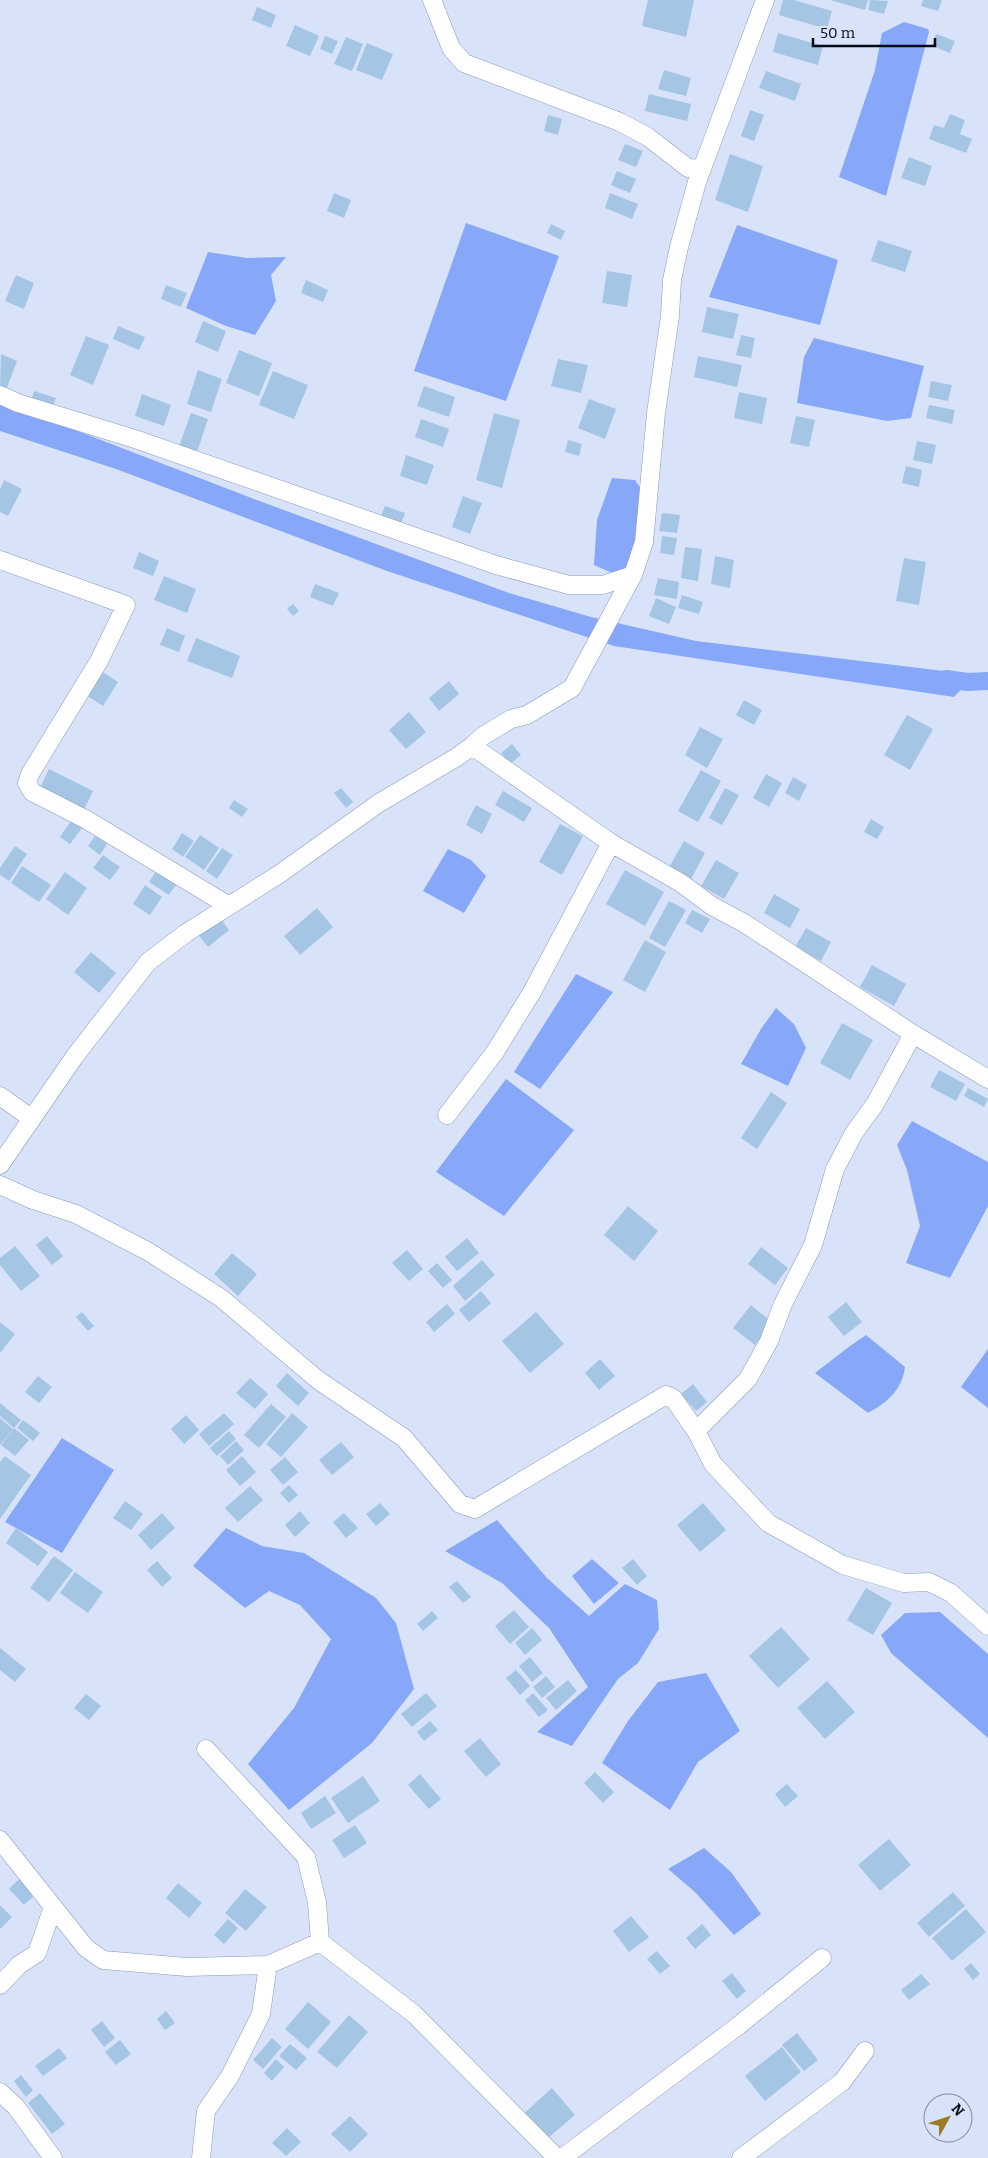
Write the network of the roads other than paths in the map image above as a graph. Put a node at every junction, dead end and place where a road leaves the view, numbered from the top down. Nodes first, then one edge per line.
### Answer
1 (432, 0) edge
2 (765, 0) edge
3 (702, 169) junction
4 (0, 394) edge
5 (0, 560) edge
6 (633, 575) junction
7 (472, 746) junction
8 (610, 843) junction
9 (229, 906) junction
10 (913, 1034) junction
11 (988, 1079) edge
12 (0, 1096) edge
13 (447, 1115) dead end
14 (31, 1118) junction
15 (0, 1165) edge
16 (0, 1185) edge
17 (696, 1431) junction
18 (988, 1626) edge
19 (206, 1749) dead end
20 (0, 1840) edge
21 (53, 1907) junction
22 (320, 1942) junction
23 (822, 1958) dead end
24 (268, 1965) junction
25 (0, 1985) edge
26 (865, 2051) dead end
27 (0, 2092) edge
28 (53, 2158) edge
29 (201, 2158) edge
30 (557, 2158) edge
31 (562, 2158) edge
32 (741, 2158) edge

1 - 3 street
2 - 3 street
3 - 6 street
4 - 6 street
5 - 9 street
6 - 7 street
7 - 8 street
7 - 9 street
8 - 10 street
8 - 13 street
9 - 14 street
10 - 11 street
10 - 17 street
12 - 14 street
14 - 15 street
16 - 17 street
17 - 18 street
19 - 22 street
20 - 21 street
21 - 24 street
21 - 25 street
22 - 24 street
22 - 30 street
23 - 31 street
24 - 29 street
26 - 32 street
27 - 28 street

